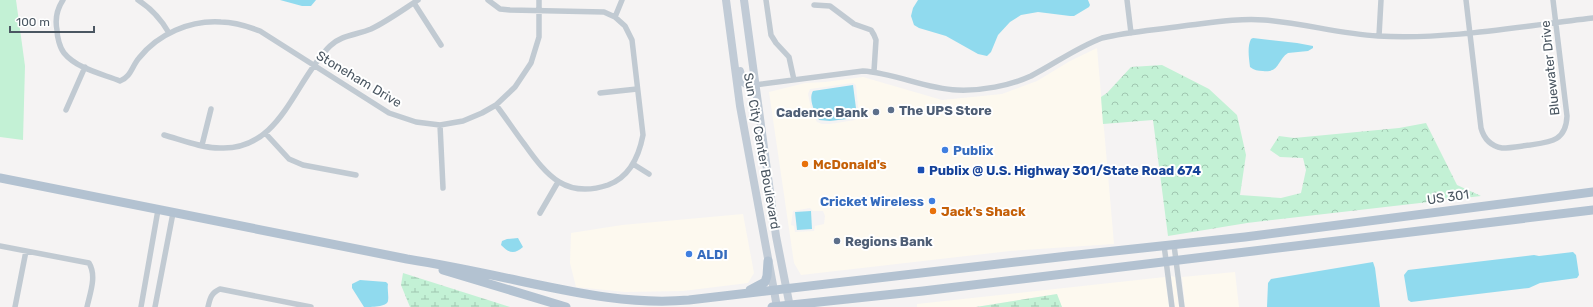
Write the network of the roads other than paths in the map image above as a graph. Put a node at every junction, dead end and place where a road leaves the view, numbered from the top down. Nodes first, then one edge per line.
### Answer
1 (63, 0) edge
2 (138, 0) edge
3 (488, 0) edge
4 (539, 0) edge
5 (622, 0) edge
6 (727, 0) edge
7 (744, 0) edge
8 (766, 0) edge
9 (1127, 0) edge
10 (1381, 0) edge
11 (1466, 0) edge
12 (1553, 0) edge
13 (416, 1) edge
14 (814, 5) dead end
15 (539, 12) junction
16 (614, 17) junction
17 (1593, 18) edge
18 (1556, 22) junction
19 (169, 33) junction
20 (1132, 33) junction
21 (1470, 33) junction
22 (1379, 36) junction
23 (441, 45) dead end
24 (313, 64) junction
25 (85, 67) junction
26 (874, 71) junction
27 (794, 80) junction
28 (755, 85) junction
29 (637, 88) junction
30 (600, 93) dead end
31 (496, 105) junction
32 (211, 109) dead end
33 (66, 110) dead end
34 (440, 125) junction
35 (266, 134) junction
36 (164, 135) dead end
37 (202, 145) junction
38 (634, 164) junction
39 (649, 174) dead end
40 (356, 175) dead end
41 (0, 178) edge
42 (558, 182) junction
43 (442, 188) dead end
44 (1593, 192) edge
45 (158, 210) junction
46 (1593, 210) edge
47 (173, 213) junction
48 (540, 213) dead end
49 (1164, 245) junction
50 (1174, 245) junction
51 (0, 246) edge
52 (26, 251) junction
53 (407, 259) junction
54 (768, 261) junction
55 (1176, 261) junction
56 (1166, 262) junction
57 (786, 288) junction
58 (774, 290) junction
59 (742, 294) junction
60 (827, 302) junction
61 (790, 306) edge
62 (15, 307) edge
63 (87, 307) edge
64 (140, 307) edge
65 (155, 307) edge
66 (208, 307) edge
67 (311, 307) edge
68 (566, 307) edge
69 (776, 307) edge
70 (815, 307) edge
71 (1172, 307) edge
72 (1182, 307) edge

1 - 25 street, Stoneham Drive
2 - 19 street
3 - 15 street
4 - 15 street, Stoneham Drive
5 - 16 street
6 - 28 main road
6 - 54 main road, Sun City Center Boulevard
7 - 28 main road, Sun City Center Boulevard
8 - 27 street
9 - 20 street
10 - 22 street
11 - 21 street, Bluewater Drive
12 - 18 street, Bluewater Drive
13 - 23 street
13 - 24 street
14 - 26 street
15 - 16 street
15 - 31 street, Stoneham Drive
16 - 29 street
17 - 18 street
18 - 21 street
18 - 21 street, Bluewater Drive
19 - 24 street, Stoneham Drive
19 - 25 street, Stoneham Drive
20 - 22 street
20 - 26 street
21 - 22 street
24 - 34 street, Stoneham Drive
24 - 35 street
25 - 33 street
26 - 27 street
27 - 28 street
28 - 57 main road, Sun City Center Boulevard
29 - 30 street
29 - 38 street
31 - 34 street, Stoneham Drive
31 - 42 street
32 - 37 street
34 - 43 street
35 - 37 street
35 - 40 street
36 - 37 street
38 - 39 street
38 - 42 street
41 - 45 main road, US 301
42 - 48 street
44 - 50 main road, US 301 / US 301
45 - 47 main road, US 301
45 - 64 street
46 - 55 main road
47 - 53 main road, US 301
47 - 65 street
49 - 50 main road, US 301
49 - 56 street
49 - 57 main road, US 301
50 - 55 street
51 - 52 street
52 - 62 street
52 - 63 street
53 - 59 main road, US 301
53 - 68 main road, US 301
54 - 58 main road, Sun City Center Boulevard
54 - 59 main road
55 - 56 main road
55 - 72 street
56 - 60 main road
56 - 71 street
57 - 58 main road, US 301
57 - 61 main road, Sun City Center Boulevard
58 - 59 main road, US 301
58 - 69 main road, Sun City Center Boulevard
60 - 61 main road
60 - 70 main road
61 - 69 main road
66 - 67 street

